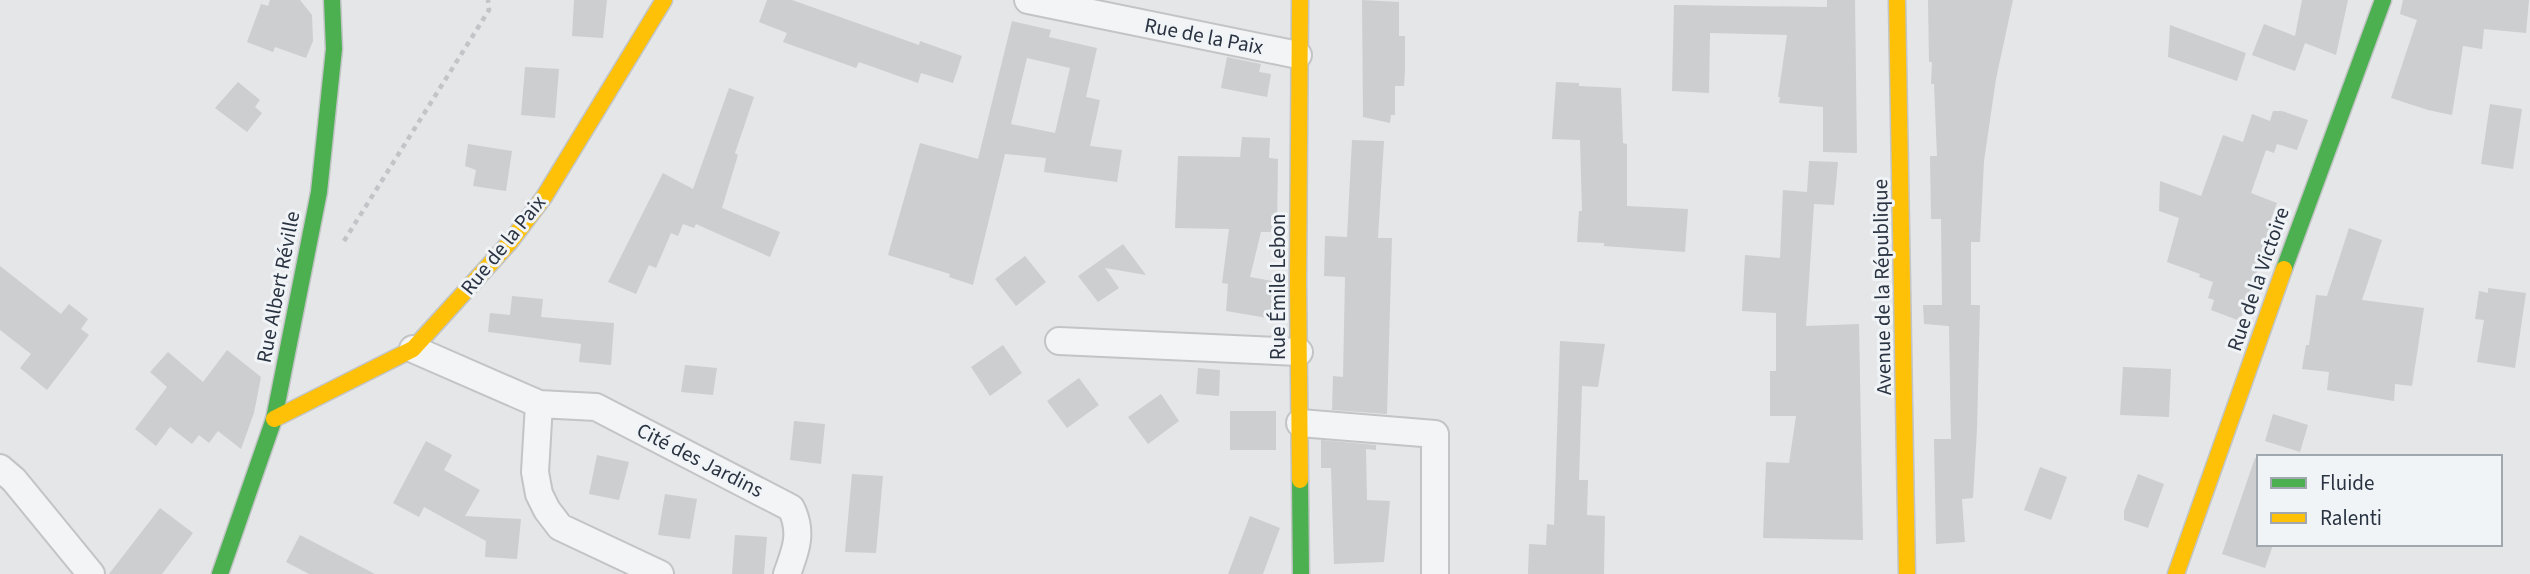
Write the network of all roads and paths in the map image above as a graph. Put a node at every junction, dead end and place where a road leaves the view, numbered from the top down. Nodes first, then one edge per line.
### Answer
1 (332, 0) edge
2 (488, 0) edge
3 (664, 0) edge
4 (1028, 0) edge
5 (1300, 0) edge
6 (1897, 0) edge
7 (2383, 0) edge
8 (1298, 55) junction
9 (342, 243) dead end
10 (1059, 341) dead end
11 (413, 349) junction
12 (1299, 352) junction
13 (539, 404) junction
14 (274, 419) junction
15 (1300, 423) junction
16 (0, 468) edge
17 (91, 574) edge
18 (220, 574) edge
19 (660, 574) edge
20 (787, 574) edge
21 (1301, 574) edge
22 (1435, 574) edge
23 (1906, 574) edge
24 (2176, 574) edge

1 - 14 street, Rue Albert Réville
2 - 9 path
3 - 11 street, Rue de la Paix
4 - 8 street, Rue de la Paix
5 - 8 street, Rue Émile Lebon
6 - 23 street, Avenue de la République
7 - 24 street, Rue de la Victoire
8 - 12 street, Rue Émile Lebon
10 - 12 street
11 - 13 street, Cité des Jardins
11 - 14 street, Rue de la Paix
12 - 15 street, Rue Émile Lebon
13 - 19 street
13 - 20 street, Cité des Jardins
14 - 18 street, Rue Albert Réville
15 - 21 street, Rue Émile Lebon
15 - 22 street
16 - 17 street

